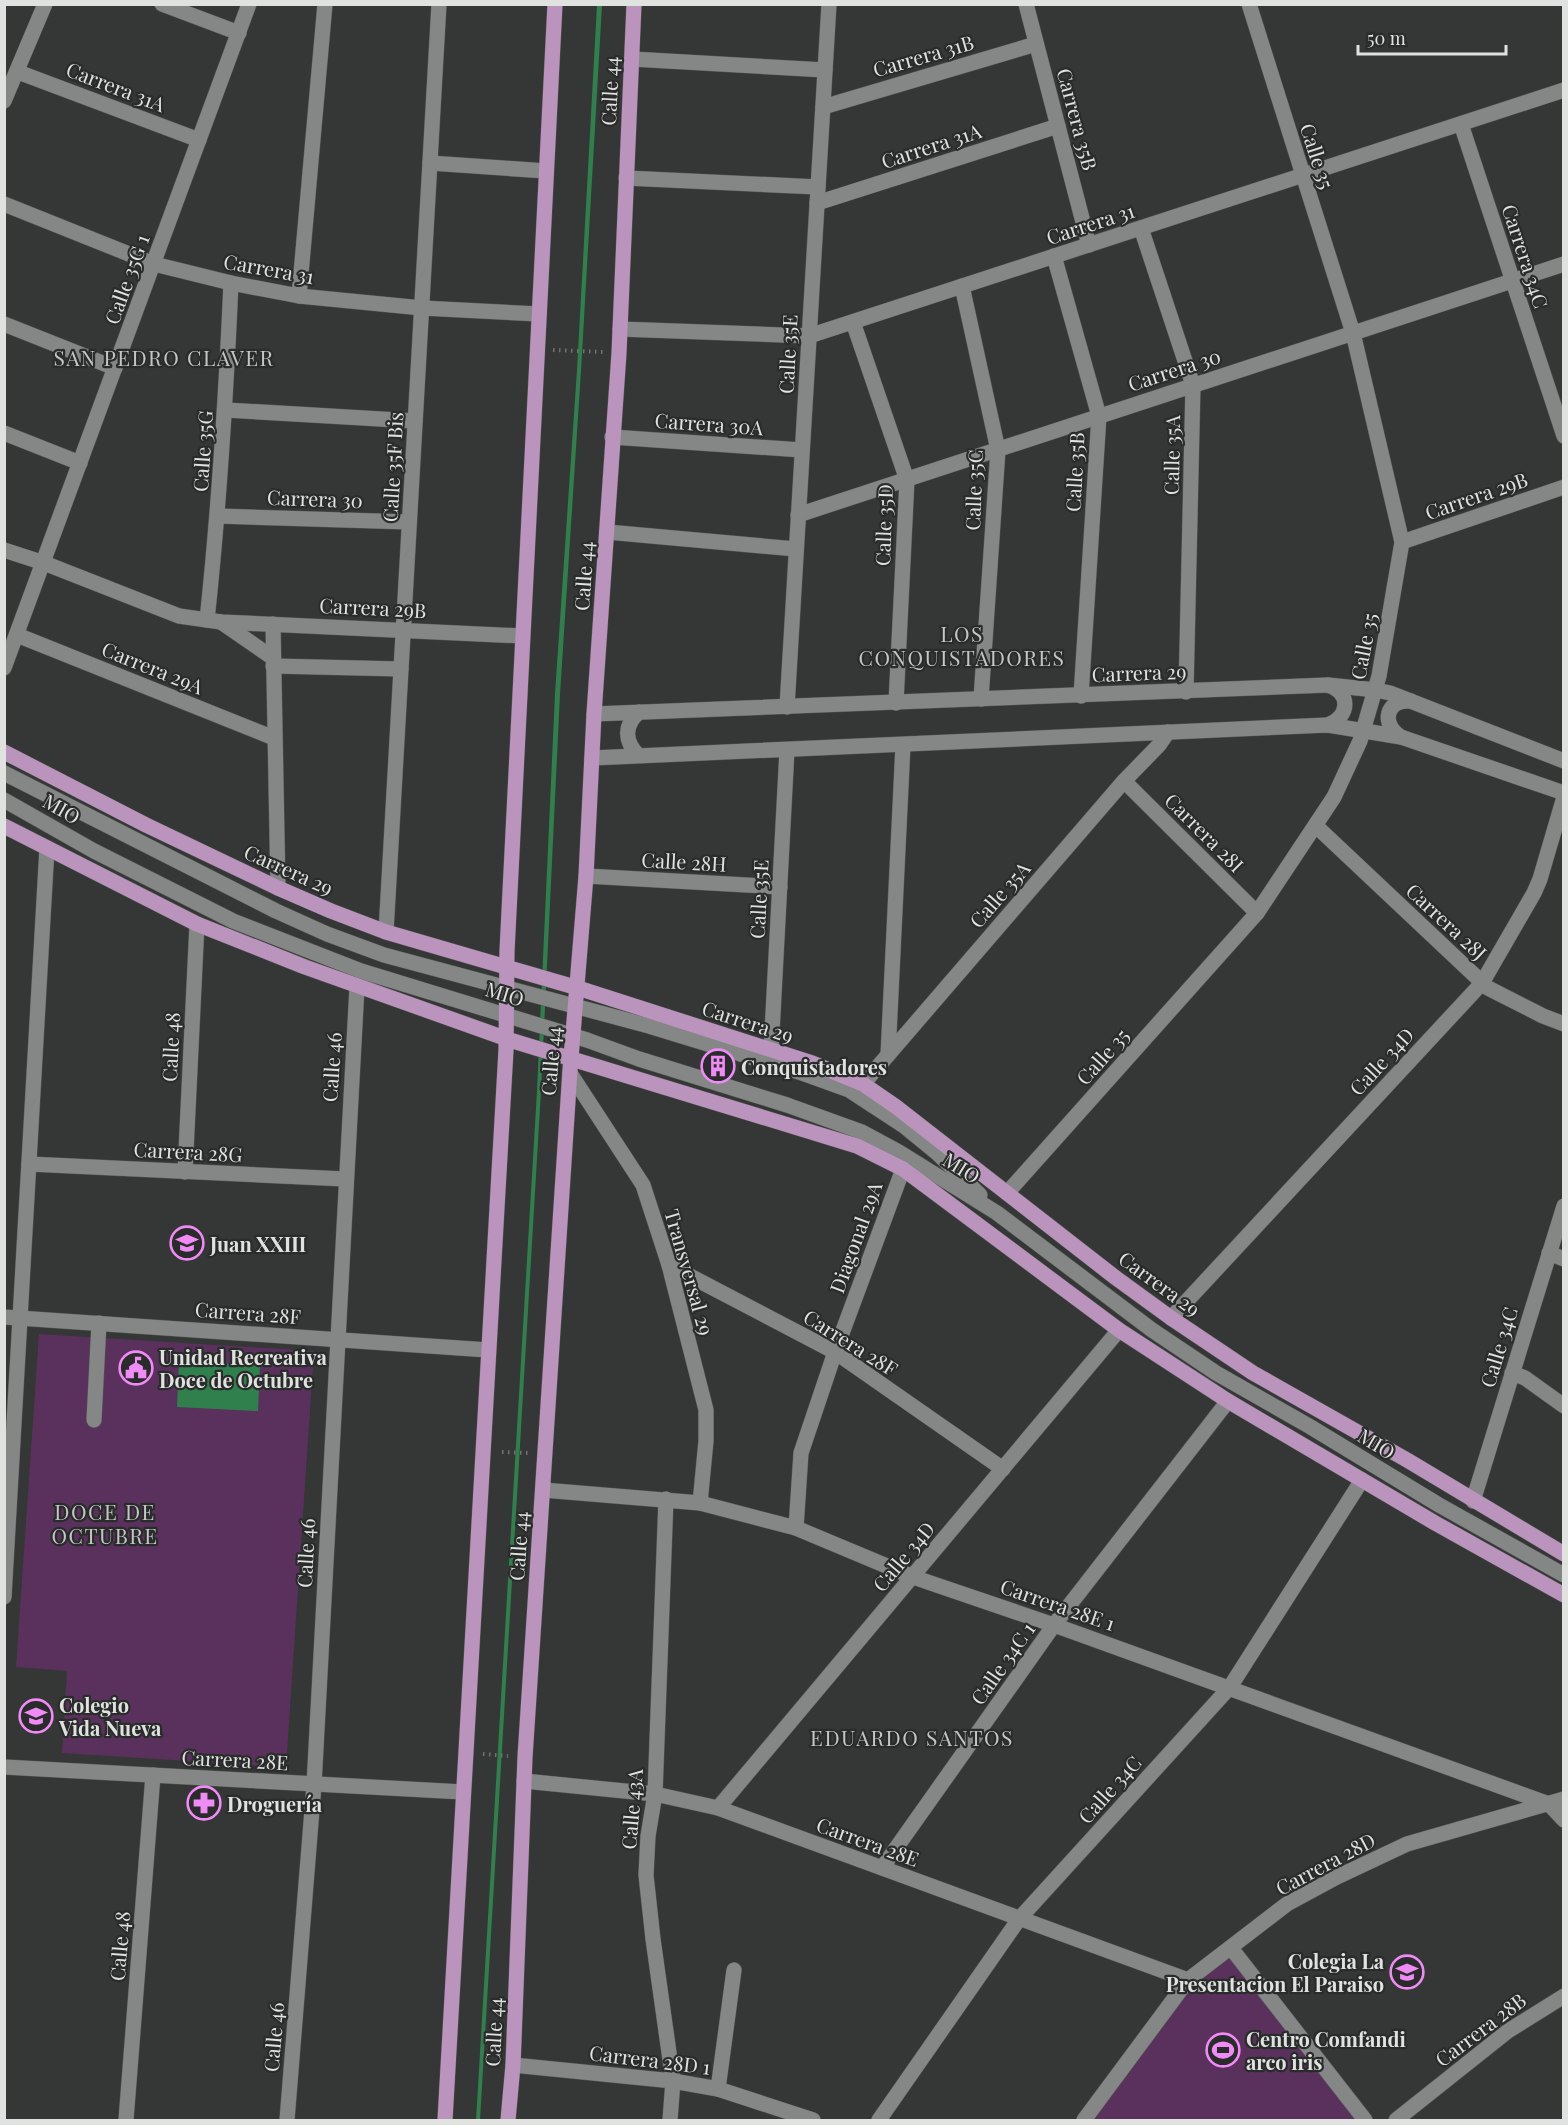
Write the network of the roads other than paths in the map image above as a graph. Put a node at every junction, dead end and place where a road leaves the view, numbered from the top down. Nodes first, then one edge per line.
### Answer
1 (45, 4) edge
2 (162, 4) edge
3 (249, 4) edge
4 (325, 4) edge
5 (439, 4) edge
6 (555, 4) edge
7 (634, 4) edge
8 (829, 4) edge
9 (1026, 4) edge
10 (1249, 4) edge
11 (239, 33) junction
12 (1036, 44) junction
13 (632, 59) junction
14 (825, 70) junction
15 (18, 72) junction
16 (1563, 90) edge
17 (4, 101) edge
18 (823, 107) junction
19 (1461, 124) junction
20 (1058, 126) junction
21 (200, 140) junction
22 (430, 163) junction
23 (546, 171) junction
24 (1302, 175) junction
25 (626, 178) junction
26 (818, 187) junction
27 (817, 203) junction
28 (4, 204) edge
29 (1141, 228) junction
30 (1089, 245) junction
31 (1054, 256) junction
32 (154, 264) junction
33 (1563, 264) edge
34 (1512, 281) junction
35 (231, 283) junction
36 (962, 286) junction
37 (299, 296) junction
38 (422, 308) junction
39 (539, 314) junction
40 (853, 322) junction
41 (4, 324) edge
42 (620, 329) junction
43 (1353, 333) junction
44 (809, 336) junction
45 (115, 368) junction
46 (1193, 386) junction
47 (226, 410) junction
48 (1099, 416) junction
49 (415, 421) junction
50 (4, 433) edge
51 (1563, 436) edge
52 (612, 438) junction
53 (802, 450) junction
54 (998, 450) junction
55 (80, 463) junction
56 (907, 480) junction
57 (1563, 487) edge
58 (798, 515) junction
59 (218, 516) junction
60 (409, 522) junction
61 (607, 532) junction
62 (1402, 542) junction
63 (796, 549) junction
64 (4, 550) edge
65 (44, 563) junction
66 (214, 621) junction
67 (273, 624) junction
68 (403, 630) junction
69 (17, 635) junction
70 (522, 636) junction
71 (273, 662) junction
72 (4, 668) edge
73 (401, 669) junction
74 (1328, 685) junction
75 (1376, 690) junction
76 (1186, 692) junction
77 (1081, 696) junction
78 (981, 699) junction
79 (1411, 701) junction
80 (896, 703) junction
81 (787, 707) junction
82 (639, 712) junction
83 (594, 714) junction
84 (1328, 725) junction
85 (1364, 730) junction
86 (1168, 732) junction
87 (1401, 737) junction
88 (274, 738) junction
89 (903, 745) junction
90 (787, 750) junction
91 (4, 752) edge
92 (638, 755) junction
93 (592, 758) junction
94 (1563, 761) edge
95 (4, 773) edge
96 (1124, 781) junction
97 (1563, 795) edge
98 (4, 800) edge
99 (4, 826) edge
100 (1316, 826) junction
101 (47, 848) junction
102 (586, 876) junction
103 (780, 887) junction
104 (278, 888) junction
105 (1257, 913) junction
106 (197, 924) junction
107 (386, 932) junction
108 (512, 970) junction
109 (1482, 983) junction
110 (357, 987) junction
111 (575, 987) junction
112 (511, 989) junction
113 (573, 1006) junction
114 (510, 1016) junction
115 (1563, 1024) edge
116 (569, 1035) junction
117 (510, 1040) junction
118 (771, 1051) junction
119 (888, 1055) junction
120 (568, 1063) junction
121 (863, 1084) junction
122 (29, 1164) junction
123 (903, 1169) junction
124 (185, 1172) junction
125 (345, 1179) junction
126 (1007, 1193) junction
127 (1563, 1206) edge
128 (998, 1213) junction
129 (1556, 1256) edge
130 (669, 1265) junction
131 (4, 1317) edge
132 (20, 1318) junction
133 (1171, 1318) junction
134 (99, 1323) junction
135 (1119, 1330) junction
136 (337, 1340) junction
137 (488, 1350) junction
138 (835, 1352) junction
139 (1512, 1373) junction
140 (1228, 1401) junction
141 (1563, 1406) edge
142 (94, 1420) dead end
143 (1003, 1469) junction
144 (1362, 1480) junction
145 (543, 1490) junction
146 (666, 1499) junction
147 (1473, 1501) junction
148 (700, 1503) junction
149 (796, 1528) junction
150 (1563, 1554) edge
151 (1563, 1575) edge
152 (913, 1576) junction
153 (1563, 1595) edge
154 (4, 1597) edge
155 (1054, 1625) junction
156 (1230, 1687) junction
157 (4, 1767) edge
158 (153, 1775) junction
159 (524, 1781) junction
160 (314, 1785) junction
161 (463, 1792) junction
162 (655, 1794) junction
163 (1556, 1802) edge
164 (718, 1808) junction
165 (1563, 1820) edge
166 (882, 1868) junction
167 (1019, 1919) junction
168 (1231, 1948) junction
169 (734, 1970) dead end
170 (1188, 1980) junction
171 (1563, 1996) edge
172 (513, 2065) junction
173 (673, 2081) junction
174 (718, 2089) junction
175 (126, 2121) edge
176 (287, 2121) edge
177 (445, 2121) edge
178 (508, 2121) edge
179 (670, 2121) edge
180 (813, 2121) edge
181 (879, 2121) edge
182 (1084, 2121) edge
183 (1365, 2121) edge
184 (1396, 2121) edge

1 - 15 street
2 - 11 street
3 - 11 street, Calle 35G 1
4 - 37 street
5 - 22 street, Calle 35F Bis
6 - 23 main road, Calle 44
7 - 13 main road, Calle 44
8 - 14 street, Calle 35E
9 - 12 street, Carrera 35B
10 - 24 street, Calle 35
11 - 21 street, Calle 35G 1
12 - 18 street, Carrera 31B
12 - 20 street, Carrera 35B
13 - 14 street
13 - 25 main road, Calle 44
14 - 18 street, Calle 35E
15 - 17 street
15 - 21 street, Carrera 31A
16 - 19 street, Carrera 31
18 - 26 street, Calle 35E
19 - 24 street, Carrera 31
19 - 34 street, Carrera 34C
20 - 27 street, Carrera 31A
20 - 30 street, Carrera 35B
21 - 32 street, Calle 35G 1
22 - 23 street
22 - 38 street, Calle 35F Bis
23 - 39 main road, Calle 44
24 - 29 street, Carrera 31
24 - 43 street, Calle 35
25 - 26 street
25 - 42 main road, Calle 44
26 - 27 street, Calle 35E
27 - 44 street, Calle 35E
28 - 32 street, Carrera 31
29 - 30 street, Carrera 31
29 - 46 street, Calle 35A
30 - 31 street, Carrera 31
31 - 36 street, Carrera 31
31 - 48 street, Calle 35B
32 - 35 street, Carrera 31
32 - 45 street, Calle 35G 1
33 - 34 street, Carrera 30
34 - 43 street, Carrera 30
34 - 51 street, Carrera 34C
35 - 37 street, Carrera 31
35 - 47 street, Calle 35G
36 - 40 street, Carrera 31
36 - 54 street, Calle 35C
37 - 38 street, Carrera 31
38 - 39 street, Carrera 31
38 - 49 street, Calle 35F Bis
39 - 70 main road, Calle 44
40 - 44 street, Carrera 31
40 - 56 street, Calle 35D
41 - 45 street
42 - 44 street, Carrera 31
42 - 52 main road, Calle 44
43 - 46 street, Carrera 30
43 - 62 street, Calle 35
44 - 53 street, Calle 35E
45 - 55 street, Calle 35G 1
46 - 48 street, Carrera 30
46 - 76 street, Calle 35A
47 - 49 street
47 - 59 street, Calle 35G
48 - 54 street, Carrera 30
48 - 77 street, Calle 35B
49 - 60 street, Calle 35F Bis
50 - 55 street
52 - 53 street, Carrera 30A
52 - 61 main road, Calle 44
53 - 58 street, Calle 35E
54 - 56 street, Carrera 30
54 - 78 street, Calle 35C
55 - 65 street, Calle 35G 1
56 - 58 street, Carrera 30
56 - 80 street, Calle 35D
57 - 62 street, Carrera 29B
58 - 63 street, Calle 35E
59 - 60 street, Carrera 30
59 - 66 street, Calle 35G
60 - 68 street, Calle 35F Bis
61 - 63 street
61 - 83 main road, Calle 44
62 - 75 street, Calle 35
63 - 81 street, Calle 35E
64 - 65 street, Carrera 29B
65 - 66 street, Carrera 29B
65 - 69 street, Calle 35G 1
66 - 67 street, Carrera 29B
66 - 71 street, Carrera 29B
67 - 68 street, Carrera 29B
67 - 71 street
68 - 70 street, Carrera 29B
68 - 73 street, Calle 35F Bis
69 - 72 street, Calle 35G 1
69 - 88 street, Carrera 29A
70 - 108 main road, Calle 44
71 - 73 street
71 - 88 street
73 - 107 street, Calle 35F Bis
74 - 75 street, Carrera 29
74 - 76 street, Carrera 29
74 - 84 street
75 - 79 street, Carrera 29
75 - 85 street, Calle 35
76 - 77 street, Carrera 29
77 - 78 street, Carrera 29
78 - 80 street, Carrera 29
79 - 87 street
79 - 94 street, Carrera 29
80 - 81 street, Carrera 29
81 - 82 street, Carrera 29
82 - 83 street, Carrera 29
82 - 92 street
83 - 93 main road, Calle 44
84 - 85 street
84 - 86 street
85 - 87 street
85 - 100 street, Calle 35
86 - 89 street
86 - 96 street, Calle 35A
87 - 97 street
88 - 104 street
89 - 90 street
89 - 119 street
90 - 92 street
90 - 103 street, Calle 35E
91 - 104 main road, Carrera 29
92 - 93 street
93 - 102 main road, Calle 44
95 - 112 street, MIO
96 - 105 street, Carrera 28I
96 - 119 street, Calle 35A
97 - 109 street, Calle 34D
98 - 114 street, MIO
99 - 101 main road
100 - 105 street, Calle 35
100 - 109 street, Carrera 28J
101 - 106 main road
101 - 122 street
102 - 103 street, Calle 28H
102 - 111 main road, Calle 44
103 - 118 street, Calle 35E
104 - 107 main road, Carrera 29
105 - 126 street, Calle 35
106 - 110 main road
106 - 124 street, Calle 48
107 - 108 main road, Carrera 29
108 - 111 main road, Carrera 29
108 - 112 main road, Calle 44
109 - 115 street, Carrera 28J
109 - 133 street, Calle 34D
110 - 117 main road
110 - 125 street, Calle 46
111 - 113 main road, Calle 44
111 - 118 main road, Carrera 29
112 - 113 street, MIO
112 - 114 main road, Calle 44
113 - 116 main road, Calle 44
113 - 128 street, MIO
114 - 116 street, MIO
114 - 117 main road, Calle 44
116 - 120 main road, Calle 44
116 - 128 street, MIO
117 - 120 main road
117 - 137 main road, Calle 44
118 - 121 main road, Carrera 29
119 - 121 street, Calle 35A
120 - 123 main road
120 - 130 street, Transversal 29
120 - 145 main road, Calle 44
121 - 126 main road, Carrera 29
122 - 124 street, Carrera 28G
122 - 132 street
123 - 135 main road
123 - 138 street, Diagonal 29A
124 - 125 street, Carrera 28G
125 - 136 street, Calle 46
126 - 133 main road, Carrera 29
127 - 129 street, Calle 34C
128 - 151 street, MIO
129 - 139 street, Calle 34C
130 - 138 street, Carrera 28F
130 - 148 street, Transversal 29
131 - 132 street, Carrera 28F
132 - 134 street, Carrera 28F
132 - 154 street
133 - 147 main road, Carrera 29
134 - 136 street, Carrera 28F
134 - 142 street
135 - 140 main road
135 - 143 street, Calle 34D
136 - 137 street, Carrera 28F
136 - 160 street, Calle 46
137 - 161 main road, Calle 44
138 - 143 street, Carrera 28F
138 - 149 street, Diagonal 29A
139 - 141 street
139 - 147 street, Calle 34C
140 - 144 main road
140 - 155 street, Calle 34C 1
143 - 152 street, Calle 34D
144 - 153 main road
144 - 156 street, Calle 34C
145 - 146 street, Carrera 28E 1
145 - 159 main road, Calle 44
146 - 148 street, Carrera 28E 1
146 - 162 street, Calle 43A
147 - 150 main road, Carrera 29
148 - 149 street, Carrera 28E 1
149 - 152 street, Carrera 28E 1
152 - 155 street, Carrera 28E 1
152 - 164 street, Calle 34D
155 - 156 street, Carrera 28E 1
155 - 166 street, Calle 34C 1
156 - 163 street, Carrera 28E 1
156 - 167 street, Calle 34C
157 - 158 street, Carrera 28E
158 - 160 street, Carrera 28E
158 - 175 street, Calle 48
159 - 162 street, Carrera 28E
159 - 172 main road, Calle 44
160 - 161 street, Carrera 28E
160 - 176 street, Calle 46
161 - 177 main road, Calle 44
162 - 164 street, Carrera 28E
162 - 173 street, Calle 43A
163 - 165 street
163 - 168 street, Carrera 28D
164 - 166 street, Carrera 28E
166 - 167 street, Carrera 28E
167 - 170 street, Carrera 28E
167 - 181 street, Calle 34C
168 - 170 street, Carrera 28D
168 - 183 street
169 - 174 street
170 - 182 street, Carrera 28D
171 - 184 street, Carrera 28B
172 - 173 street, Carrera 28D 1
172 - 178 main road, Calle 44
173 - 174 street, Carrera 28D 1
173 - 179 street, Calle 43A
174 - 180 street, Carrera 28D 1

